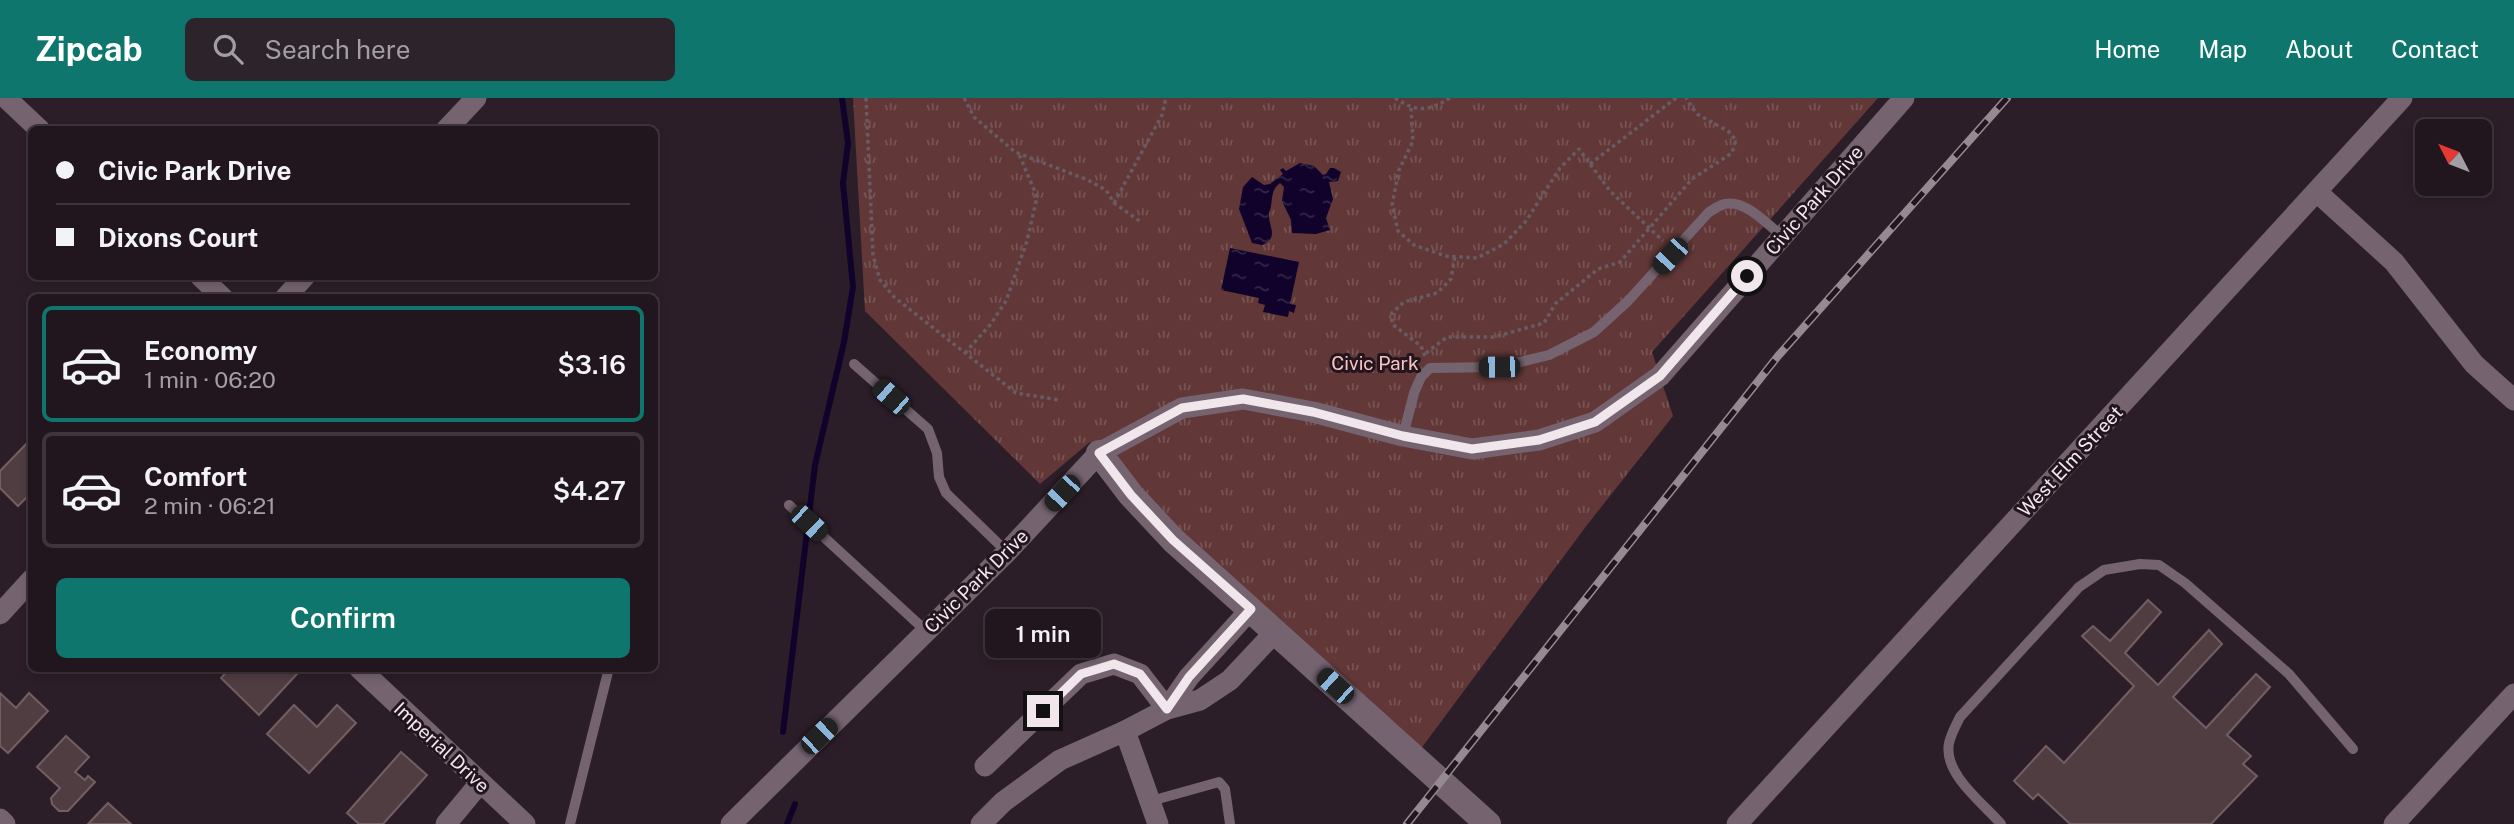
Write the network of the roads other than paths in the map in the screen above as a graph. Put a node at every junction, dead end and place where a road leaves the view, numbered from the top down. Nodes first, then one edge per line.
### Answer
1 (6, 98) edge
2 (476, 98) edge
3 (1903, 98) edge
4 (2402, 98) edge
5 (36, 126) edge
6 (450, 126) edge
7 (2316, 192) junction
8 (1782, 236) junction
9 (204, 280) edge
10 (301, 280) edge
11 (219, 294) edge
12 (289, 294) edge
13 (854, 365) dead end
14 (2514, 400) edge
15 (1403, 436) junction
16 (1099, 453) junction
17 (789, 505) dead end
18 (1007, 552) junction
19 (28, 583) edge
20 (1251, 609) junction
21 (0, 614) edge
22 (926, 631) junction
23 (1275, 632) junction
24 (363, 672) edge
25 (608, 672) edge
26 (2514, 694) edge
27 (1167, 709) junction
28 (1125, 732) junction
29 (2353, 749) dead end
30 (985, 766) dead end
31 (480, 783) junction
32 (1151, 801) junction
33 (0, 819) edge
34 (5, 824) edge
35 (446, 824) edge
36 (525, 824) edge
37 (570, 824) edge
38 (731, 824) edge
39 (981, 824) edge
40 (1158, 824) edge
41 (1230, 824) edge
42 (1488, 824) edge
43 (1737, 824) edge
44 (2001, 824) edge
45 (2394, 824) edge

1 - 5 street
2 - 6 street
3 - 8 street, Civic Park Drive
4 - 7 street, West Elm Street
7 - 14 street
7 - 43 street, West Elm Street
8 - 15 street, Civic Park Drive
8 - 15 lane
9 - 11 street
10 - 12 street
13 - 18 lane
15 - 16 street, Civic Park Drive
16 - 18 street, Civic Park Drive
16 - 20 street
17 - 22 lane
18 - 22 street, Civic Park Drive
19 - 21 street
20 - 23 street
20 - 27 street
22 - 38 street, Civic Park Drive
23 - 27 street
23 - 42 street
24 - 31 street, Imperial Drive
25 - 37 lane
26 - 45 street
27 - 28 street
27 - 30 street
28 - 32 street
28 - 39 street
29 - 44 lane
31 - 35 street
31 - 36 street, Imperial Drive
32 - 40 street
32 - 41 lane
33 - 34 street

